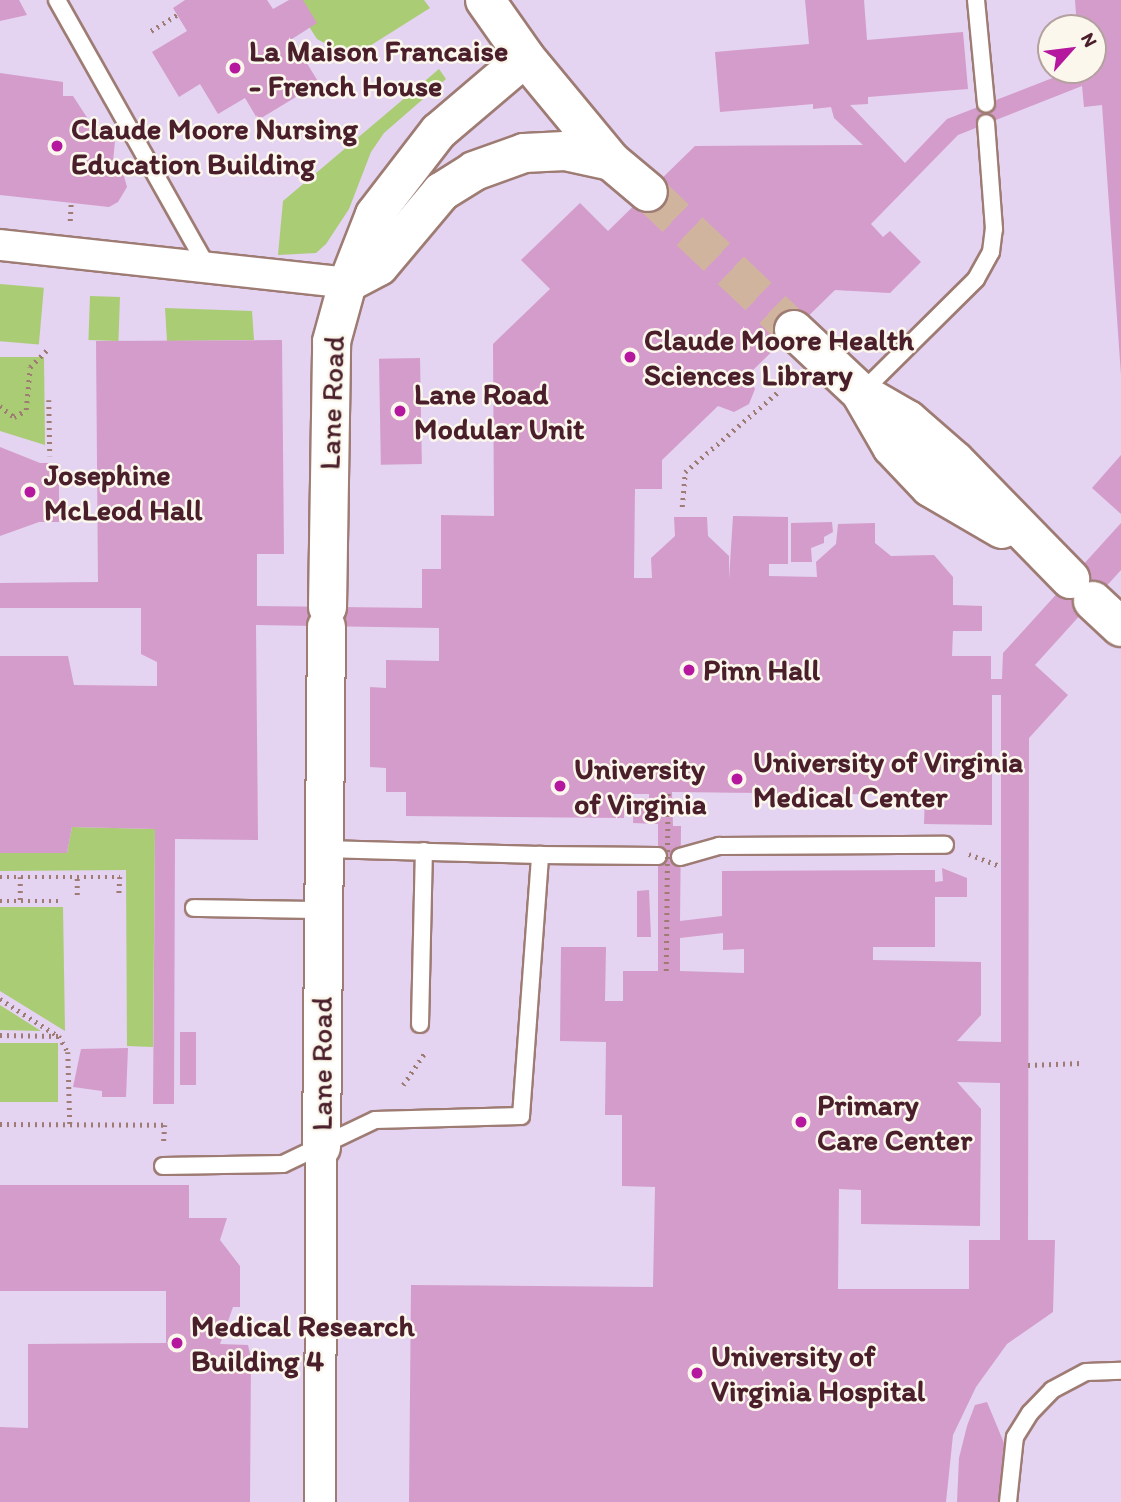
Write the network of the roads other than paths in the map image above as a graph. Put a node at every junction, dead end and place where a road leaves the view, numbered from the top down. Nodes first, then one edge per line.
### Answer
1 (57, 0) edge
2 (485, 0) edge
3 (976, 0) edge
4 (525, 57) junction
5 (986, 104) dead end
6 (986, 123) dead end
7 (611, 161) junction
8 (648, 192) tunnel mouth
9 (0, 245) edge
10 (208, 268) junction
11 (346, 283) junction
12 (794, 330) tunnel mouth
13 (861, 393) junction
14 (1121, 627) edge
15 (945, 845) road end
16 (323, 849) junction
17 (424, 851) junction
18 (540, 855) junction
19 (658, 856) dead end
20 (680, 857) dead end
21 (194, 908) dead end
22 (322, 910) junction
23 (420, 1024) road end
24 (321, 1147) junction
25 (163, 1166) road end
26 (1121, 1371) edge
27 (320, 1502) edge
28 (1009, 1502) edge

1 - 10 lane
2 - 4 main road
3 - 5 lane
4 - 7 main road
4 - 11 street, Lane Road
6 - 13 lane
7 - 8 main road
7 - 11 main road
9 - 10 street
10 - 11 street
11 - 16 street, Lane Road
12 - 13 main road
13 - 14 main road
15 - 20 lane
16 - 17 lane
16 - 22 street, Lane Road
17 - 18 lane
17 - 23 lane
18 - 19 lane
18 - 24 lane
21 - 22 lane
22 - 24 street, Lane Road
24 - 25 lane
24 - 27 street, Lane Road
26 - 28 lane

